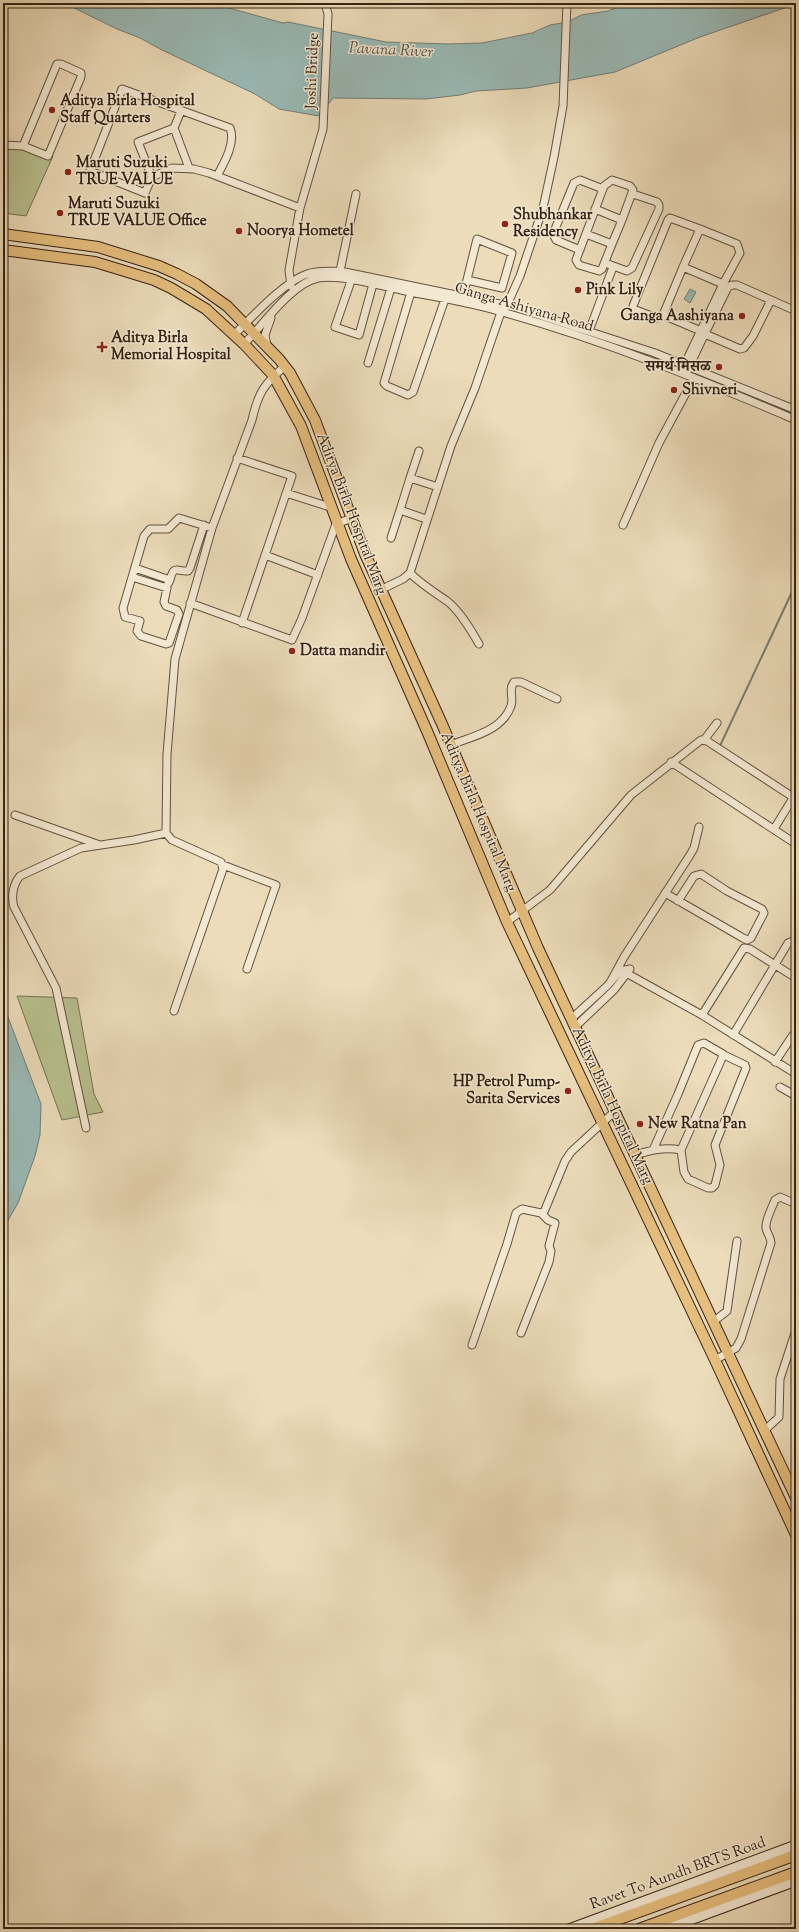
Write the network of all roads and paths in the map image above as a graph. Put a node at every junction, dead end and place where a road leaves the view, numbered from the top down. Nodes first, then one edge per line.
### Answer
1 (325, 3) edge
2 (568, 3) edge
3 (181, 111) junction
4 (174, 128) junction
5 (3, 145) edge
6 (23, 146) junction
7 (189, 168) junction
8 (217, 176) junction
9 (152, 177) junction
10 (603, 189) junction
11 (356, 194) dead end
12 (633, 194) junction
13 (300, 208) junction
14 (595, 209) junction
15 (622, 220) junction
16 (700, 229) junction
17 (3, 234) edge
18 (586, 234) junction
19 (612, 244) junction
20 (3, 250) edge
21 (580, 250) junction
22 (605, 263) junction
23 (613, 267) junction
24 (683, 267) junction
25 (340, 271) junction
26 (467, 280) junction
27 (351, 281) junction
28 (290, 283) junction
29 (373, 284) junction
30 (723, 284) junction
31 (391, 288) junction
32 (294, 292) junction
33 (411, 292) junction
34 (463, 296) junction
35 (445, 299) junction
36 (771, 300) junction
37 (507, 305) junction
38 (275, 311) junction
39 (796, 311) edge
40 (501, 312) junction
41 (663, 315) junction
42 (244, 325) junction
43 (589, 331) junction
44 (703, 332) junction
45 (254, 334) junction
46 (234, 335) junction
47 (244, 344) junction
48 (268, 347) junction
49 (368, 363) dead end
50 (687, 365) junction
51 (285, 366) junction
52 (683, 374) junction
53 (273, 375) junction
54 (694, 378) junction
55 (796, 410) edge
56 (796, 420) edge
57 (419, 451) dead end
58 (237, 458) junction
59 (410, 478) junction
60 (438, 487) junction
61 (286, 494) junction
62 (330, 507) junction
63 (400, 510) junction
64 (352, 518) junction
65 (426, 519) junction
66 (336, 524) junction
67 (204, 525) junction
68 (623, 525) dead end
69 (212, 528) junction
70 (391, 538) dead end
71 (265, 555) junction
72 (135, 568) junction
73 (410, 573) junction
74 (318, 575) junction
75 (132, 577) junction
76 (170, 580) junction
77 (167, 588) junction
78 (380, 590) junction
79 (190, 603) junction
80 (242, 623) junction
81 (479, 644) dead end
82 (557, 699) dead end
83 (717, 723) dead end
84 (442, 724) junction
85 (427, 731) junction
86 (704, 740) junction
87 (451, 745) junction
88 (671, 762) junction
89 (795, 798) edge
90 (15, 815) dead end
91 (699, 827) dead end
92 (487, 829) junction
93 (774, 829) junction
94 (166, 833) junction
95 (472, 836) junction
96 (796, 844) edge
97 (99, 845) junction
98 (223, 865) junction
99 (665, 893) junction
100 (678, 901) junction
101 (522, 910) junction
102 (508, 922) junction
103 (796, 940) edge
104 (775, 965) junction
105 (247, 969) dead end
106 (628, 974) junction
107 (796, 978) edge
108 (611, 981) junction
109 (617, 987) junction
110 (174, 1011) dead end
111 (702, 1016) junction
112 (573, 1023) junction
113 (733, 1035) junction
114 (796, 1036) edge
115 (726, 1056) dead end
116 (775, 1062) junction
117 (796, 1074) edge
118 (780, 1087) dead end
119 (796, 1096) edge
120 (614, 1112) junction
121 (602, 1123) junction
122 (86, 1128) dead end
123 (653, 1150) junction
124 (681, 1150) junction
125 (635, 1155) junction
126 (796, 1204) edge
127 (541, 1213) junction
128 (737, 1241) dead end
129 (713, 1322) junction
130 (796, 1330) edge
131 (521, 1333) dead end
132 (472, 1345) dead end
133 (728, 1353) junction
134 (715, 1360) junction
135 (764, 1430) junction
136 (796, 1498) edge
137 (796, 1535) edge
138 (796, 1845) edge
139 (796, 1855) edge
140 (796, 1872) edge
141 (796, 1881) edge
142 (569, 1929) edge
143 (592, 1929) edge
144 (639, 1929) edge
145 (666, 1929) edge

1 - 13 street, Joshi Bridge
2 - 37 street
3 - 4 street
3 - 8 street
3 - 9 street
4 - 7 street
4 - 9 street
5 - 6 street
6 - 6 street
7 - 8 street
7 - 9 street
8 - 13 street
10 - 12 street
10 - 14 street
10 - 21 street
11 - 25 street
12 - 15 street
12 - 23 street
13 - 28 street, Joshi Bridge
14 - 15 street
14 - 18 street
15 - 19 street
16 - 24 street
16 - 30 street
16 - 41 street
17 - 42 main road, Aditya Birla Hospital Marg
18 - 19 street
18 - 21 street
19 - 22 street
20 - 46 main road, Aditya Birla Hospital Marg
21 - 22 street
22 - 23 street
23 - 43 street
24 - 30 street
24 - 41 street
25 - 28 street
25 - 34 street
26 - 26 street
26 - 34 street
27 - 29 street, Ganga Ashiyana Road
27 - 29 street
27 - 32 street, Ganga Ashiyana Road
28 - 32 street
28 - 42 street
29 - 31 street, Ganga Ashiyana Road
30 - 44 street
31 - 33 street, Ganga Ashiyana Road
31 - 49 street
32 - 38 street, Ganga Ashiyana Road
33 - 35 street, Ganga Ashiyana Road
33 - 35 street
34 - 37 street
35 - 40 street, Ganga Ashiyana Road
36 - 39 street
36 - 44 street
36 - 44 street
37 - 40 street
37 - 43 street
38 - 45 street, Ganga Ashiyana Road
38 - 48 street
40 - 52 street, Ganga Ashiyana Road
40 - 60 street
41 - 44 street
42 - 45 main road, Aditya Birla Hospital Marg
42 - 46 street
43 - 50 street
44 - 50 street
45 - 47 street, Ganga Ashiyana Road
45 - 48 main road, Aditya Birla Hospital Marg
46 - 47 main road, Aditya Birla Hospital Marg
47 - 53 main road, Aditya Birla Hospital Marg
48 - 51 main road, Aditya Birla Hospital Marg
50 - 52 street
50 - 55 street
51 - 53 street
51 - 64 main road, Aditya Birla Hospital Marg
52 - 54 street, Ganga Ashiyana Road
53 - 58 street
53 - 62 main road, Aditya Birla Hospital Marg
54 - 56 street, Ganga Ashiyana Road
54 - 68 street
57 - 59 street
58 - 61 street
58 - 69 street
59 - 60 street
59 - 63 street
60 - 65 street
61 - 62 street
61 - 71 street
62 - 66 main road, Aditya Birla Hospital Marg
63 - 65 street
63 - 70 street
64 - 66 street
64 - 78 main road, Aditya Birla Hospital Marg
65 - 73 street
66 - 74 street
66 - 85 main road, Aditya Birla Hospital Marg
67 - 69 street
67 - 72 street
67 - 76 street
69 - 79 street
71 - 74 street
71 - 80 street
72 - 75 street
72 - 76 street
73 - 78 street
73 - 81 street
74 - 80 street
75 - 77 street
75 - 77 street
76 - 77 street
78 - 84 main road, Aditya Birla Hospital Marg
79 - 80 street
79 - 94 street
82 - 87 street
83 - 86 street
84 - 85 main road
84 - 87 main road, Aditya Birla Hospital Marg
85 - 95 main road, Aditya Birla Hospital Marg
86 - 88 street
86 - 89 street
87 - 92 main road, Aditya Birla Hospital Marg
88 - 93 street
88 - 101 street
89 - 93 street
90 - 97 street
91 - 99 street
92 - 95 main road
92 - 101 main road, Aditya Birla Hospital Marg
93 - 96 street
94 - 97 street
94 - 98 street
95 - 102 main road, Aditya Birla Hospital Marg
97 - 122 street
98 - 105 street
98 - 110 street
99 - 100 street
99 - 108 street
100 - 100 street
101 - 102 street
101 - 112 main road, Aditya Birla Hospital Marg
102 - 121 main road, Aditya Birla Hospital Marg
103 - 104 street
104 - 107 street
104 - 111 street
104 - 113 street
106 - 108 street
106 - 109 street
106 - 111 street
108 - 109 street
108 - 112 street
109 - 112 street
111 - 113 street
112 - 120 main road, Aditya Birla Hospital Marg
113 - 116 street
114 - 116 street
115 - 124 street
116 - 117 street
118 - 119 street
120 - 121 street
120 - 125 main road, Aditya Birla Hospital Marg
121 - 127 street
121 - 134 main road, Aditya Birla Hospital Marg
123 - 124 street
123 - 124 street
123 - 125 street
125 - 129 main road, Aditya Birla Hospital Marg
126 - 133 street
127 - 131 street
127 - 132 street
128 - 129 street
129 - 133 main road, Aditya Birla Hospital Marg
130 - 135 street
133 - 134 street
133 - 135 main road, Aditya Birla Hospital Marg
134 - 137 main road, Aditya Birla Hospital Marg
135 - 136 main road, Aditya Birla Hospital Marg
138 - 142 street, Ravet To Aundh BRTS Road
139 - 143 main road
140 - 144 main road
141 - 145 street

